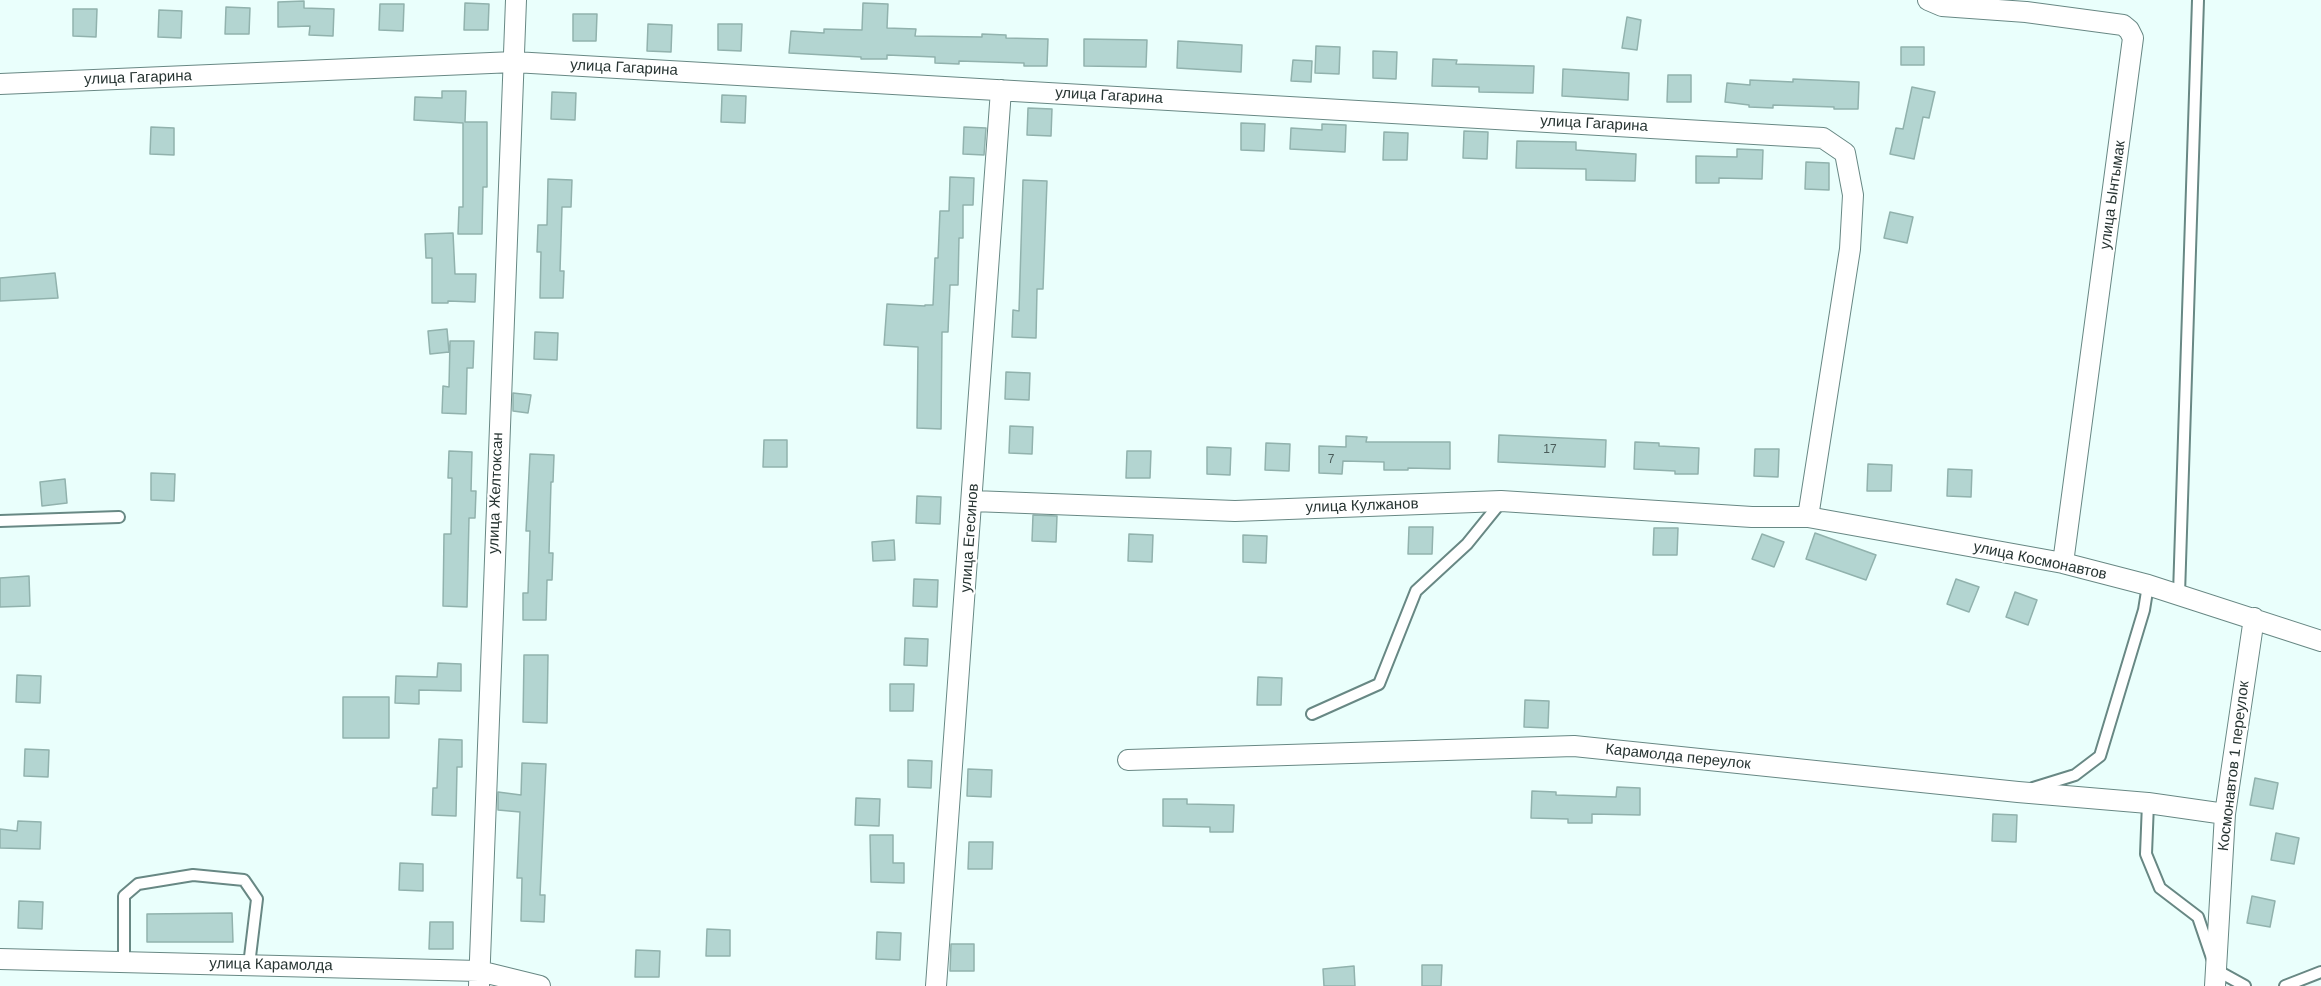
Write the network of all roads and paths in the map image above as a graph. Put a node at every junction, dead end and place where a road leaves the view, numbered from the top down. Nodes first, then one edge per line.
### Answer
1 (516, 0) edge
2 (1929, 0) edge
3 (2199, 0) edge
4 (514, 62) junction
5 (0, 84) edge
6 (1001, 90) junction
7 (973, 501) junction
8 (1501, 501) junction
9 (119, 517) dead end
10 (1752, 517) joint
11 (1808, 517) junction
12 (0, 521) edge
13 (2063, 563) junction
14 (2148, 585) junction
15 (2179, 594) junction
16 (2254, 618) junction
17 (2321, 641) edge
18 (1312, 714) dead end
19 (1128, 760) dead end
20 (2018, 792) junction
21 (2148, 803) junction
22 (2225, 814) junction
23 (0, 959) edge
24 (124, 962) junction
25 (249, 965) junction
26 (2321, 972) edge
27 (479, 978) edge
28 (2215, 978) edge
29 (540, 986) edge
30 (936, 986) edge
31 (2245, 986) edge
32 (2285, 986) edge

1 - 4 street, улица Желтоксан
2 - 13 street, улица Ынтымак
3 - 15 lane
4 - 5 street, улица Гагарина
4 - 6 street, улица Гагарина
4 - 27 street, улица Желтоксан
6 - 7 street, улица Егесинов
6 - 11 street, улица Гагарина
7 - 8 street, улица Кулжанов
7 - 30 street, улица Егесинов
8 - 10 street, улица Кулжанов
8 - 18 lane
9 - 12 lane
10 - 11 street, улица Космонавтов
11 - 13 street, улица Космонавтов
13 - 14 street, улица Космонавтов
14 - 15 street, улица Космонавтов
14 - 20 lane
15 - 16 street, улица Космонавтов
16 - 17 street, улица Космонавтов
16 - 22 street, Космонавтов 1 переулок
19 - 20 street, Карамолда переулок
20 - 21 street, Карамолда переулок
21 - 22 street, Карамолда переулок
21 - 28 lane
22 - 28 street, Космонавтов 1 переулок
23 - 24 street, улица Карамолда
24 - 25 street, улица Карамолда
24 - 25 lane
25 - 27 street, улица Карамолда
26 - 32 lane
27 - 29 street, улица Карамолда
28 - 31 lane

